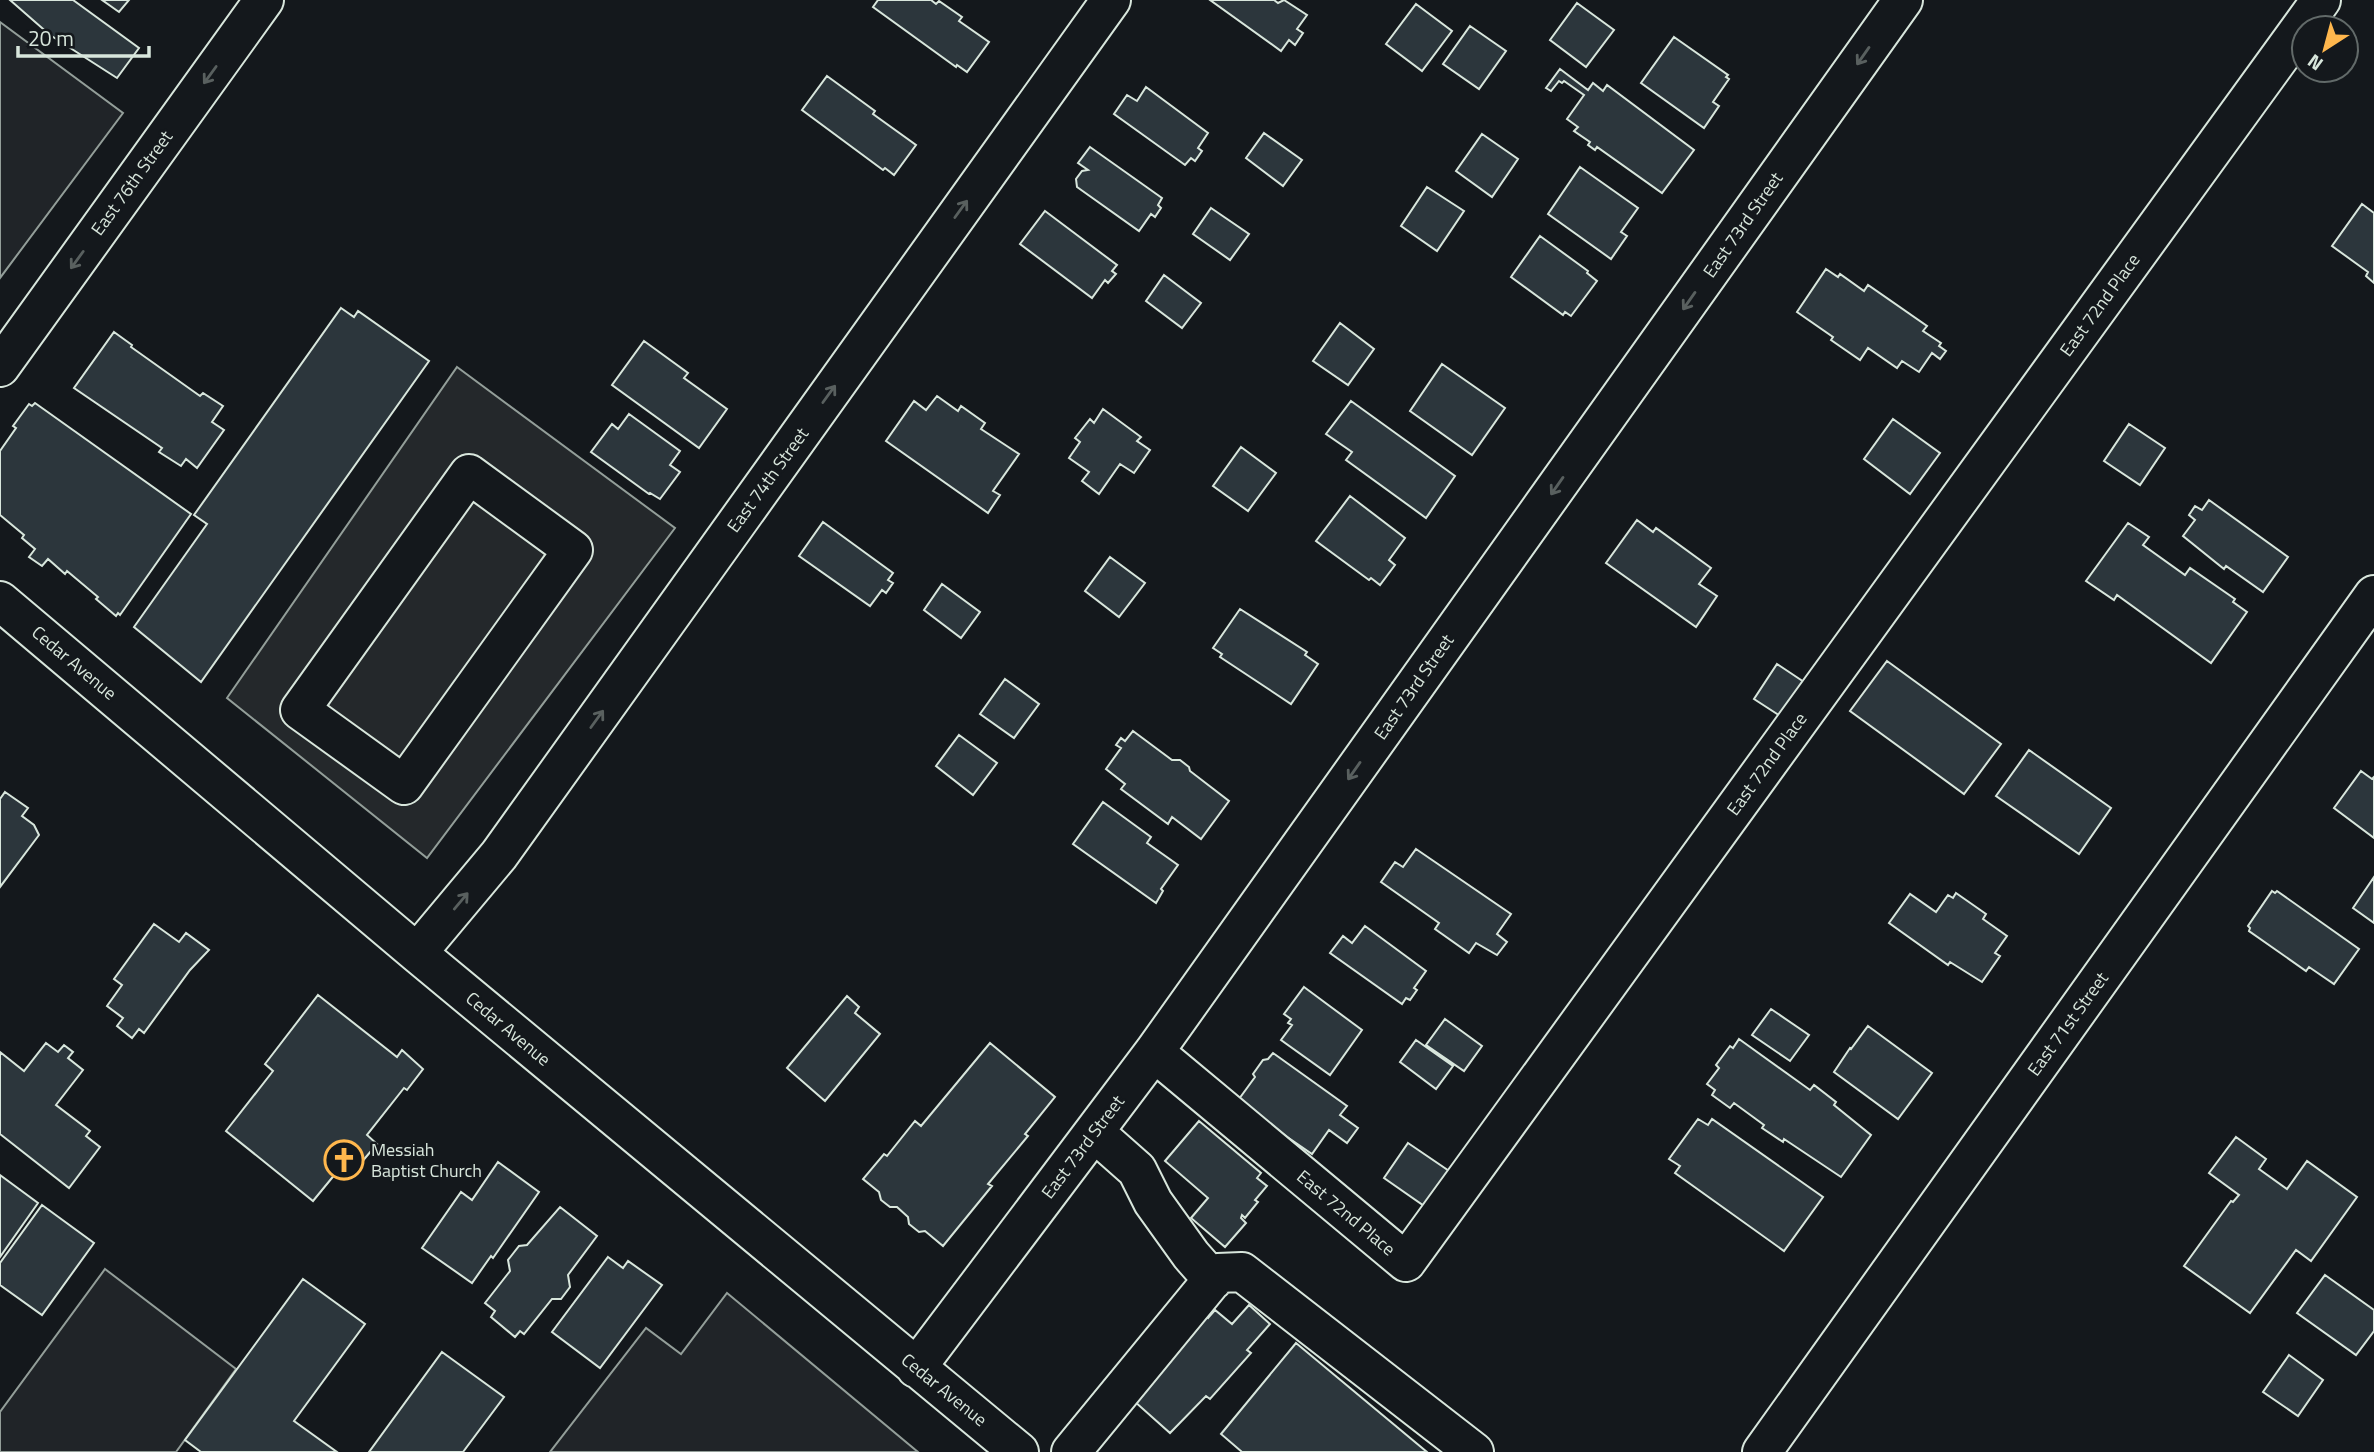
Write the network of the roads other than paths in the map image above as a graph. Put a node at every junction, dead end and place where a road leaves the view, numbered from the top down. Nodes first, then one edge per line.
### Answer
1 (264, 0) edge
2 (1111, 0) edge
3 (1903, 0) edge
4 (2321, 0) edge
5 (0, 367) edge
6 (2374, 595) edge
7 (0, 601) edge
8 (404, 785) joint
9 (416, 953) junction
10 (1154, 1052) junction
11 (1094, 1132) junction
12 (1213, 1280) junction
13 (916, 1367) junction
14 (1019, 1452) edge
15 (1071, 1452) edge
16 (1474, 1452) edge
17 (1762, 1452) edge

1 -> 5 street, East 76th Street
9 -> 2 street, East 74th Street
3 -> 10 street, East 73rd Street
4 - 10 street, East 72nd Place
6 - 17 street, East 71st Street
7 - 9 street, Cedar Avenue
8 - 8 street
9 - 13 street, Cedar Avenue
10 - 11 street, East 73rd Street
11 - 12 street
11 - 13 street, East 73rd Street
12 - 15 street
12 - 16 street
13 - 14 street, Cedar Avenue

